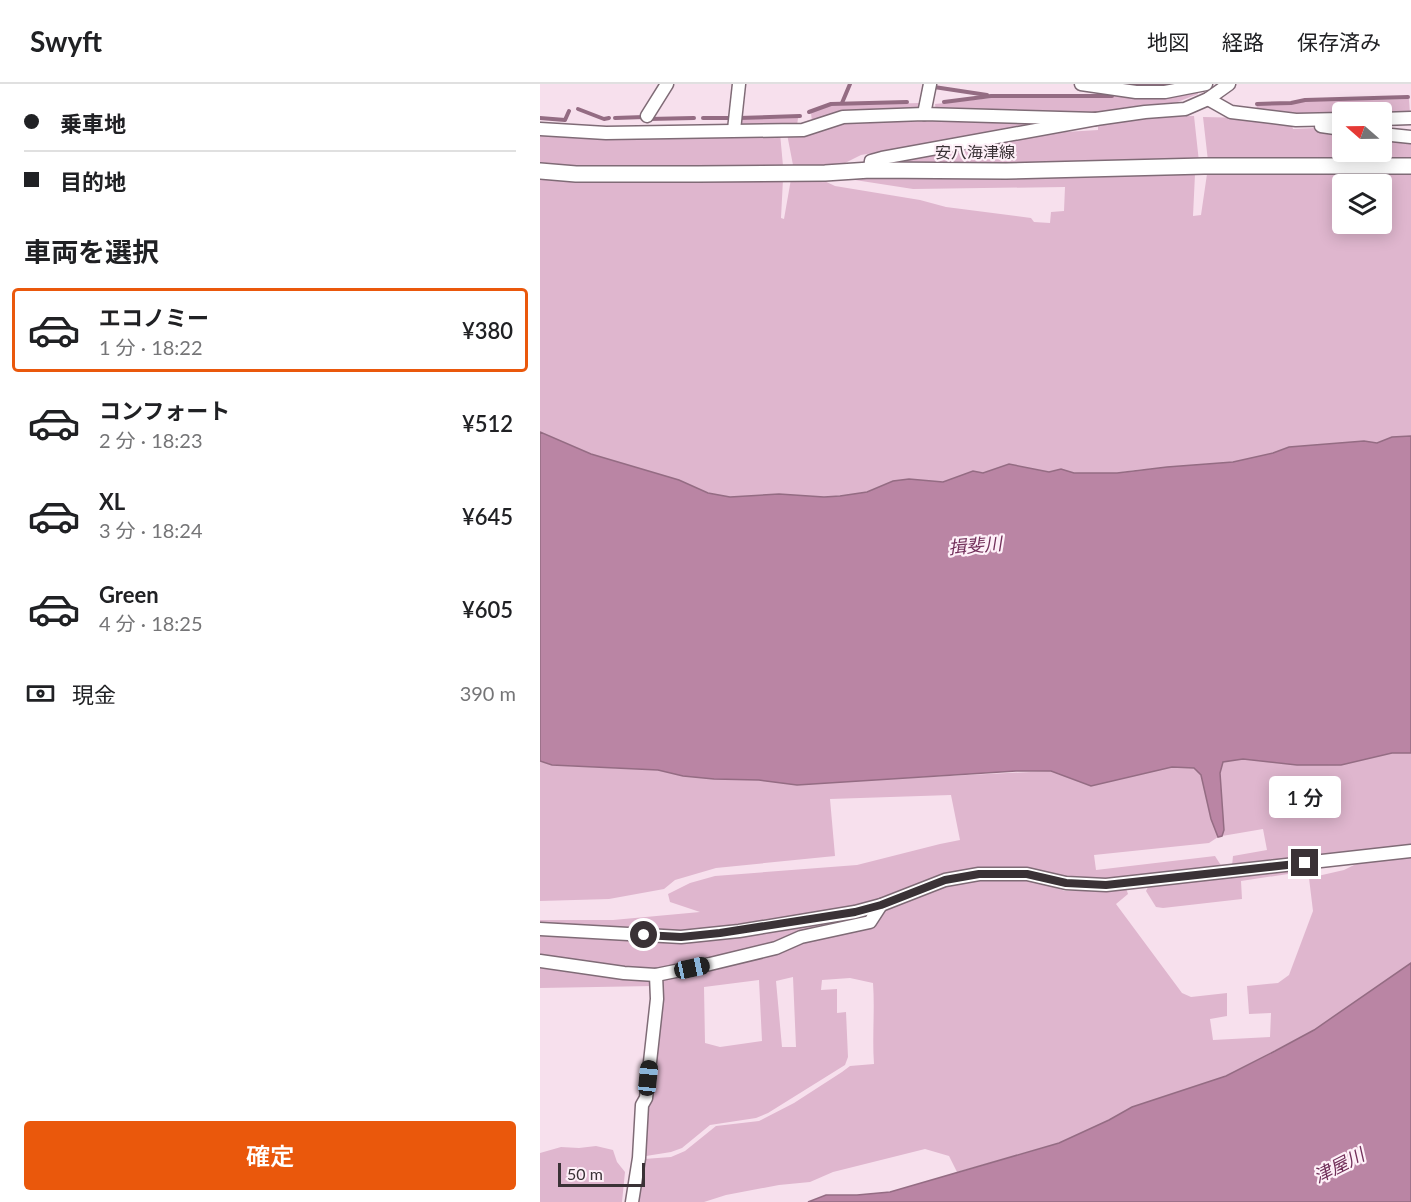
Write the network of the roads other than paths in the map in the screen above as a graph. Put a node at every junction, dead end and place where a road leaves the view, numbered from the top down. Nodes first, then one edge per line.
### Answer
1 (667, 84) edge
2 (739, 84) edge
3 (930, 84) edge
4 (1081, 84) edge
5 (1206, 84) edge
6 (1229, 84) edge
7 (1208, 99) junction
8 (924, 114) junction
9 (647, 116) dead end
10 (1411, 118) edge
11 (1096, 119) junction
12 (1332, 119) edge
13 (1392, 119) edge
14 (1296, 120) junction
15 (1332, 128) edge
16 (540, 129) edge
17 (734, 130) junction
18 (1392, 135) edge
19 (1411, 137) edge
20 (1411, 166) edge
21 (870, 170) junction
22 (540, 171) edge
23 (1411, 851) edge
24 (881, 905) junction
25 (540, 929) edge
26 (540, 962) edge
27 (656, 975) junction
28 (632, 1202) edge

1 - 9 street
2 - 17 street
3 - 8 street
4 - 5 street
6 - 7 street
7 - 11 street
7 - 14 street
8 - 11 street
8 - 17 street
10 - 13 street
11 - 21 street
12 - 14 street
14 - 15 street
16 - 17 street
18 - 19 street
20 - 21 main road, 安八海津線
21 - 22 main road, 安八海津線
23 - 24 street
24 - 25 street
24 - 27 street
26 - 27 street
27 - 28 street

